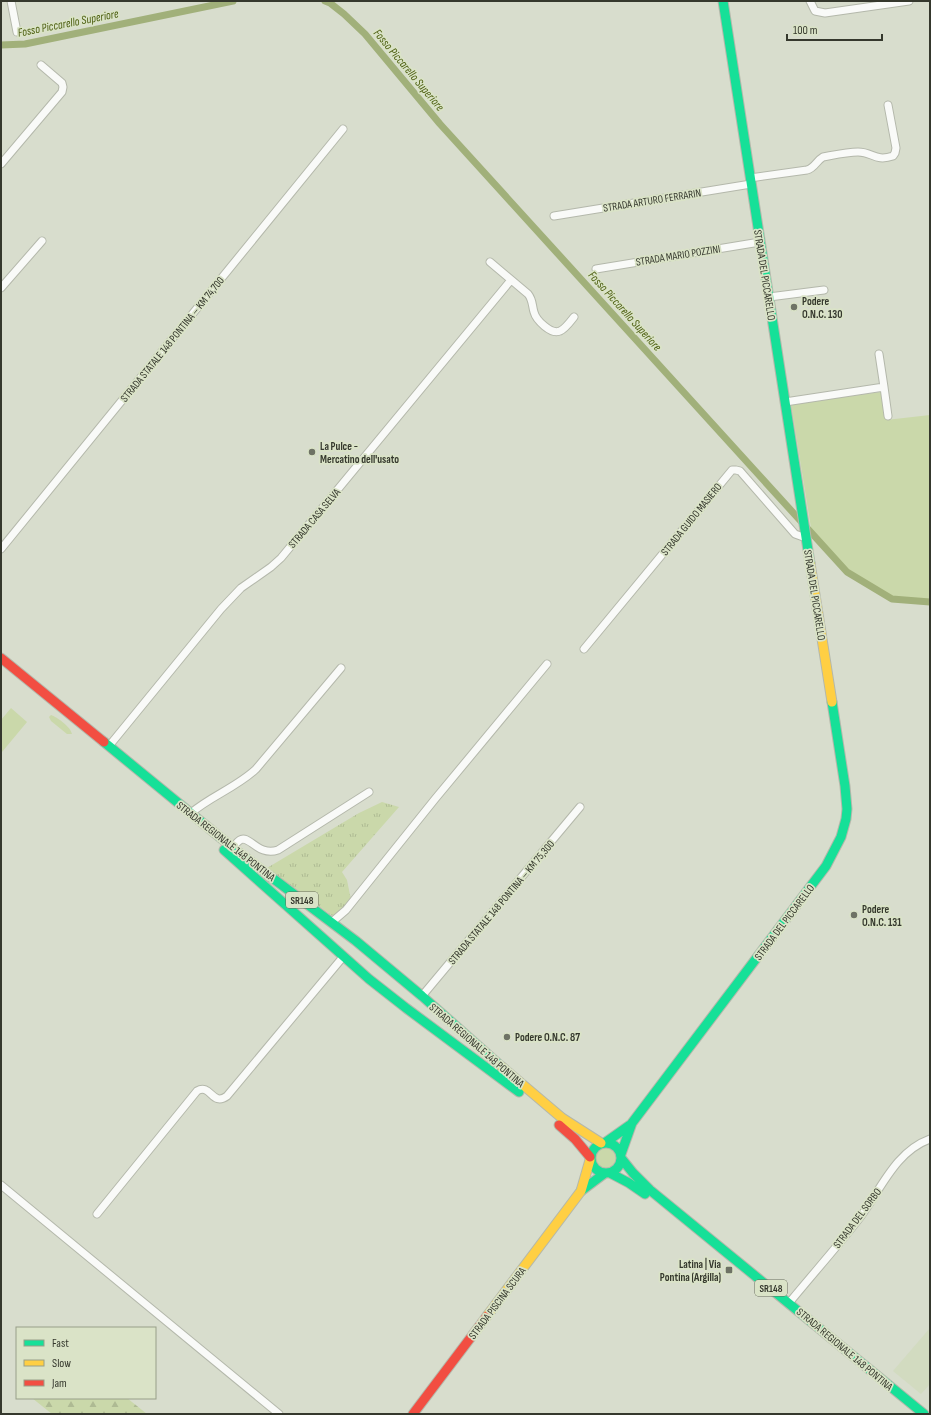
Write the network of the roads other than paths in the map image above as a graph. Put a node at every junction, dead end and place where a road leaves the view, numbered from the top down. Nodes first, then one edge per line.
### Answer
1 (11, 1) edge
2 (723, 1) edge
3 (810, 1) edge
4 (909, 1) edge
5 (17, 32) dead end
6 (41, 65) dead end
7 (888, 106) dead end
8 (343, 129) dead end
9 (1, 164) edge
10 (751, 181) junction
11 (554, 216) dead end
12 (42, 241) dead end
13 (760, 242) junction
14 (490, 262) dead end
15 (596, 269) dead end
16 (511, 280) junction
17 (1, 288) edge
18 (824, 290) dead end
19 (769, 297) junction
20 (574, 317) dead end
21 (879, 354) dead end
22 (884, 387) junction
23 (785, 402) junction
24 (888, 416) dead end
25 (806, 538) junction
26 (1, 549) edge
27 (584, 649) dead end
28 (1, 658) edge
29 (547, 664) dead end
30 (1, 666) edge
31 (341, 668) dead end
32 (109, 746) junction
33 (369, 792) dead end
34 (580, 808) dead end
35 (191, 813) junction
36 (233, 847) junction
37 (332, 922) junction
38 (343, 957) junction
39 (422, 996) junction
40 (632, 1124) junction
41 (930, 1139) edge
42 (604, 1143) junction
43 (621, 1156) junction
44 (590, 1159) junction
45 (608, 1173) junction
46 (1, 1185) edge
47 (580, 1191) junction
48 (97, 1214) dead end
49 (789, 1303) junction
50 (278, 1414) edge
51 (413, 1414) edge
52 (913, 1414) edge
53 (924, 1414) edge

1 - 5 street
2 - 10 main road, STRADA DEL PICCARELLO
3 - 4 street
6 - 9 street
7 - 10 street, STRADA ARTURO FERRARIN
8 - 26 street, STRADA STATALE 148 PONTINA – KM 74,700
10 - 11 street, STRADA ARTURO FERRARIN
10 - 13 main road, STRADA DEL PICCARELLO
12 - 17 street
13 - 15 street, STRADA MARIO POZZINI
13 - 19 main road, STRADA DEL PICCARELLO
14 - 16 street
16 - 20 street
16 - 32 street, STRADA CASA SELVA
18 - 19 street
19 - 23 main road, STRADA DEL PICCARELLO
21 - 22 street
22 - 23 street
22 - 24 street
23 - 25 main road, STRADA DEL PICCARELLO
25 - 27 street, STRADA GUIDO MASIERO
25 - 40 main road, STRADA DEL PICCARELLO
28 - 32 main road, STRADA REGIONALE 148 PONTINA / SR148
29 - 37 street
30 - 38 main road, STRADA REGIONALE 148 PONTINA / SR148
31 - 35 street
32 - 35 main road, STRADA REGIONALE 148 PONTINA / SR148
33 - 36 street
34 - 39 street, STRADA STATALE 148 PONTINA – KM 75,300
35 - 36 main road, STRADA REGIONALE 148 PONTINA / SR148
36 - 37 main road, STRADA REGIONALE 148 PONTINA / SR148
37 - 39 main road, STRADA REGIONALE 148 PONTINA / SR148
38 - 44 main road, STRADA REGIONALE 148 PONTINA / SR148
38 - 48 street
39 - 42 main road, STRADA REGIONALE 148 PONTINA / SR148
40 - 42 main road, STRADA DEL PICCARELLO
40 - 43 main road, STRADA DEL PICCARELLO
41 - 49 street, STRADA DEL SORBO
42 - 43 main road, STRADA REGIONALE 148 PONTINA / SR148
42 - 44 main road
43 - 45 main road
43 - 49 main road, STRADA REGIONALE 148 PONTINA / SR148
44 - 45 main road, STRADA REGIONALE 148 PONTINA / SR148
44 - 47 main road, STRADA PISCINA SCURA
45 - 47 main road, STRADA PISCINA SCURA
45 - 52 main road, STRADA REGIONALE 148 PONTINA / SR148
46 - 50 street
47 - 51 main road, STRADA PISCINA SCURA
49 - 53 main road, STRADA REGIONALE 148 PONTINA / SR148

